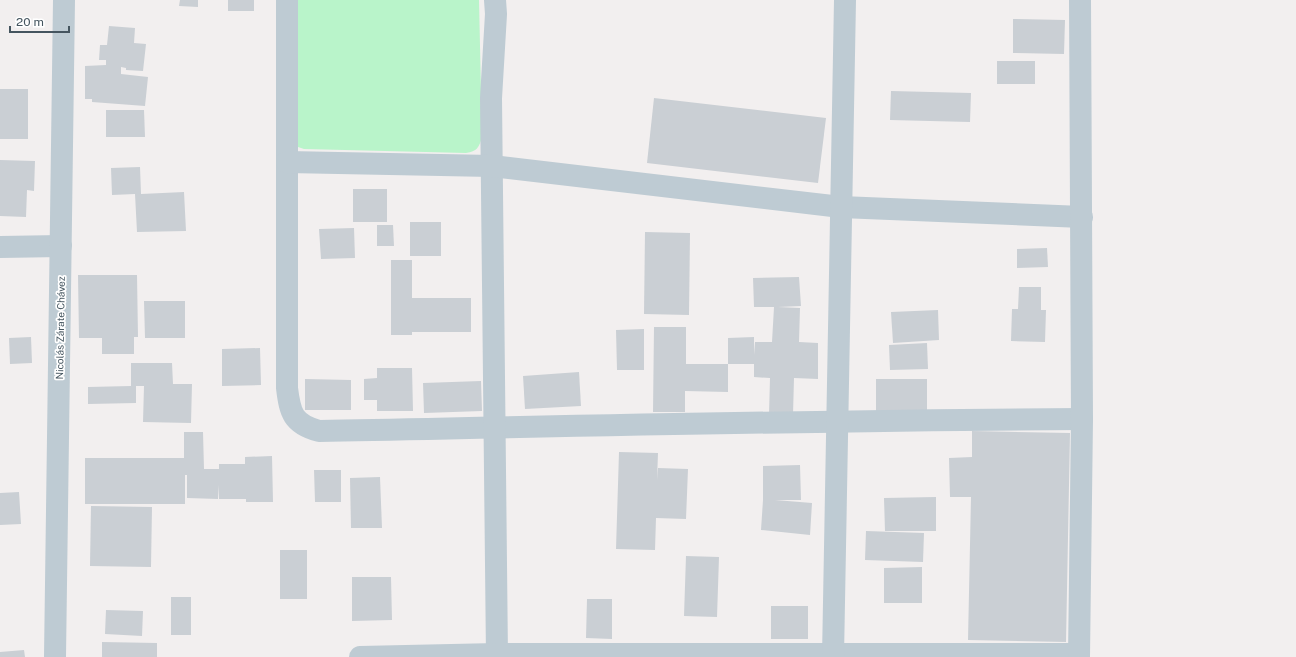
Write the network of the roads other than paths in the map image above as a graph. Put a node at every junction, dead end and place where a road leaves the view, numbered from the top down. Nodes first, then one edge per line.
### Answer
1 (64, 0) edge
2 (287, 0) edge
3 (495, 0) edge
4 (845, 0) edge
5 (1080, 0) edge
6 (287, 162) junction
7 (492, 166) junction
8 (841, 207) junction
9 (1082, 217) junction
10 (61, 246) junction
11 (0, 247) edge
12 (1082, 419) junction
13 (837, 420) junction
14 (495, 429) junction
15 (497, 655) edge
16 (833, 655) edge
17 (1079, 655) edge
18 (55, 657) edge
19 (360, 657) edge

1 - 10 street, Nicolás Zárate Chávez
2 - 6 street
3 - 7 street
4 - 8 street
5 - 9 street
6 - 7 street
6 - 14 street
7 - 8 street
7 - 14 street
8 - 9 street
8 - 13 street
9 - 12 street
10 - 11 street
10 - 18 street, Nicolás Zárate Chávez
12 - 13 street
12 - 17 street
13 - 14 street
13 - 16 street
14 - 15 street
15 - 16 street
15 - 19 street
16 - 17 street

